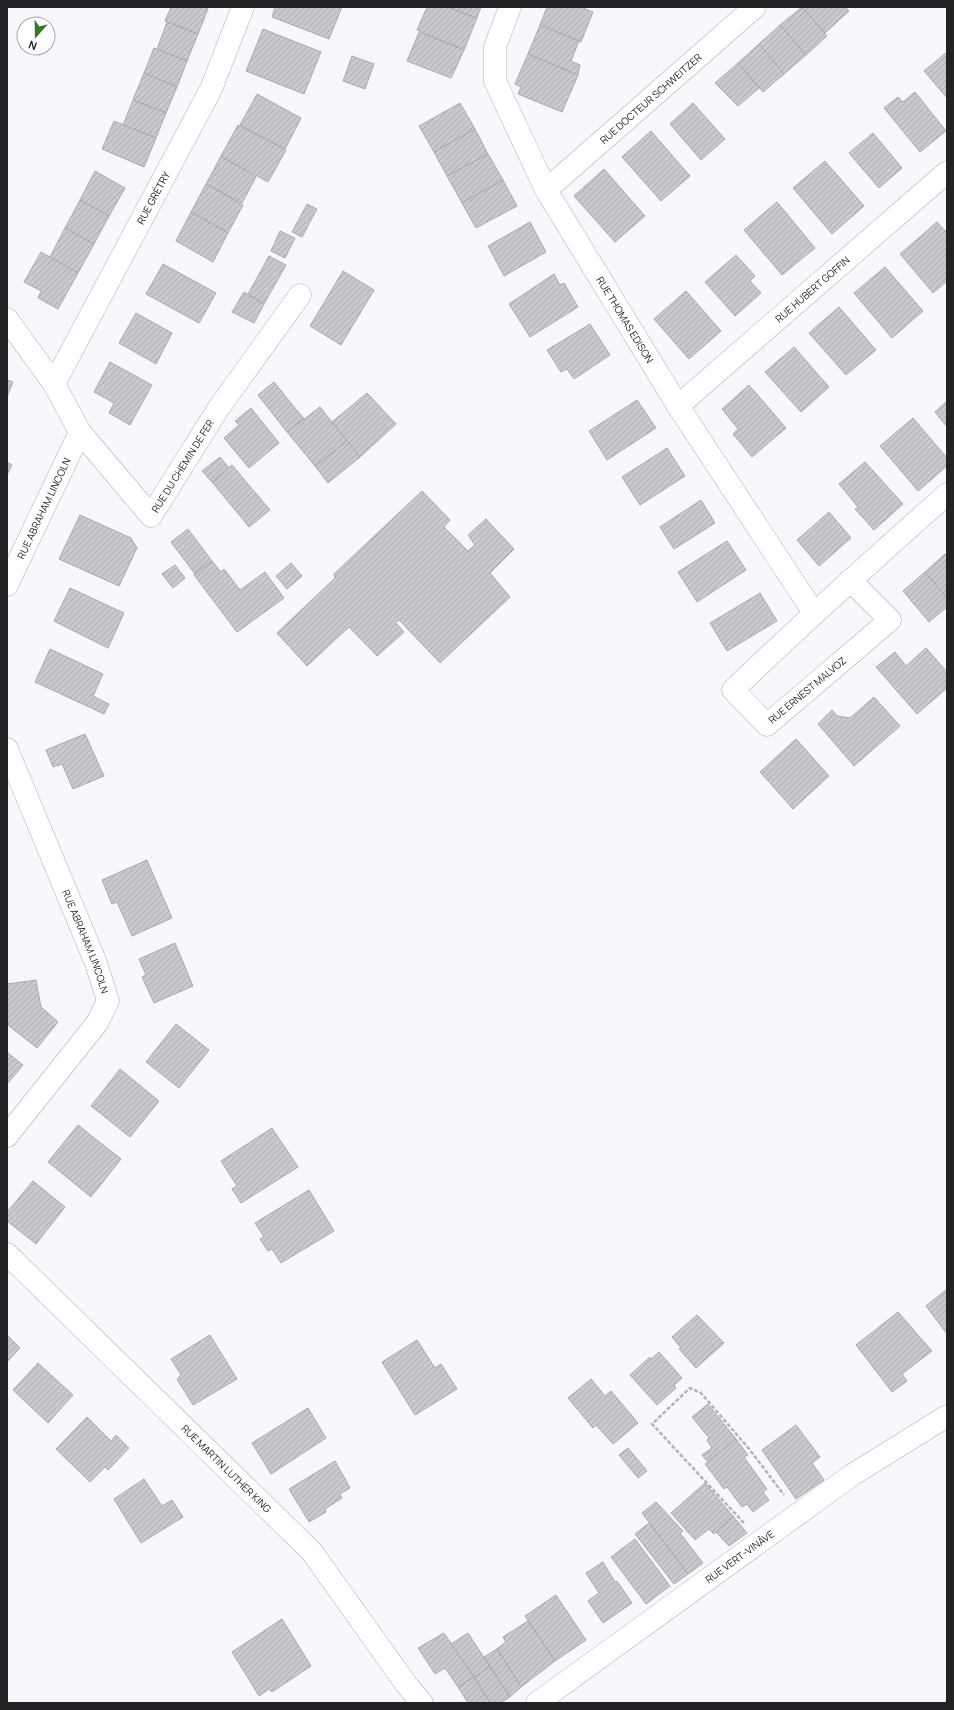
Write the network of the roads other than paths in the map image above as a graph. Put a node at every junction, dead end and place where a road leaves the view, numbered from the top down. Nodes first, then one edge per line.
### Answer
1 (243, 7) edge
2 (510, 7) edge
3 (755, 7) edge
4 (947, 172) edge
5 (546, 190) junction
6 (300, 295) dead end
7 (7, 319) edge
8 (54, 384) junction
9 (678, 406) junction
10 (80, 432) junction
11 (947, 494) edge
12 (850, 580) junction
13 (7, 585) edge
14 (814, 613) junction
15 (7, 749) edge
16 (7, 1136) edge
17 (7, 1254) edge
18 (947, 1416) edge
19 (422, 1703) edge
20 (537, 1703) edge

1 - 8 street, RUE GRÉTRY
2 - 5 street, RUE THOMAS EDISON
3 - 5 street, RUE DOCTEUR SCHWEITZER
4 - 9 street, RUE HUBERT GOFFIN
5 - 9 street, RUE THOMAS EDISON
6 - 10 street, RUE DU CHEMIN DE FER
7 - 8 street, RUE DU CHEMIN DE FER
8 - 10 street, RUE DU CHEMIN DE FER
9 - 14 street, RUE THOMAS EDISON
10 - 13 street, RUE ABRAHAM LINCOLN
11 - 12 street, RUE ERNEST MALVOZ
12 - 14 street, RUE ERNEST MALVOZ
12 - 14 street, RUE ERNEST MALVOZ
15 - 16 street, RUE ABRAHAM LINCOLN
17 - 19 street, RUE MARTIN LUTHER KING
18 - 20 street, RUE VERT-VINÂVE

